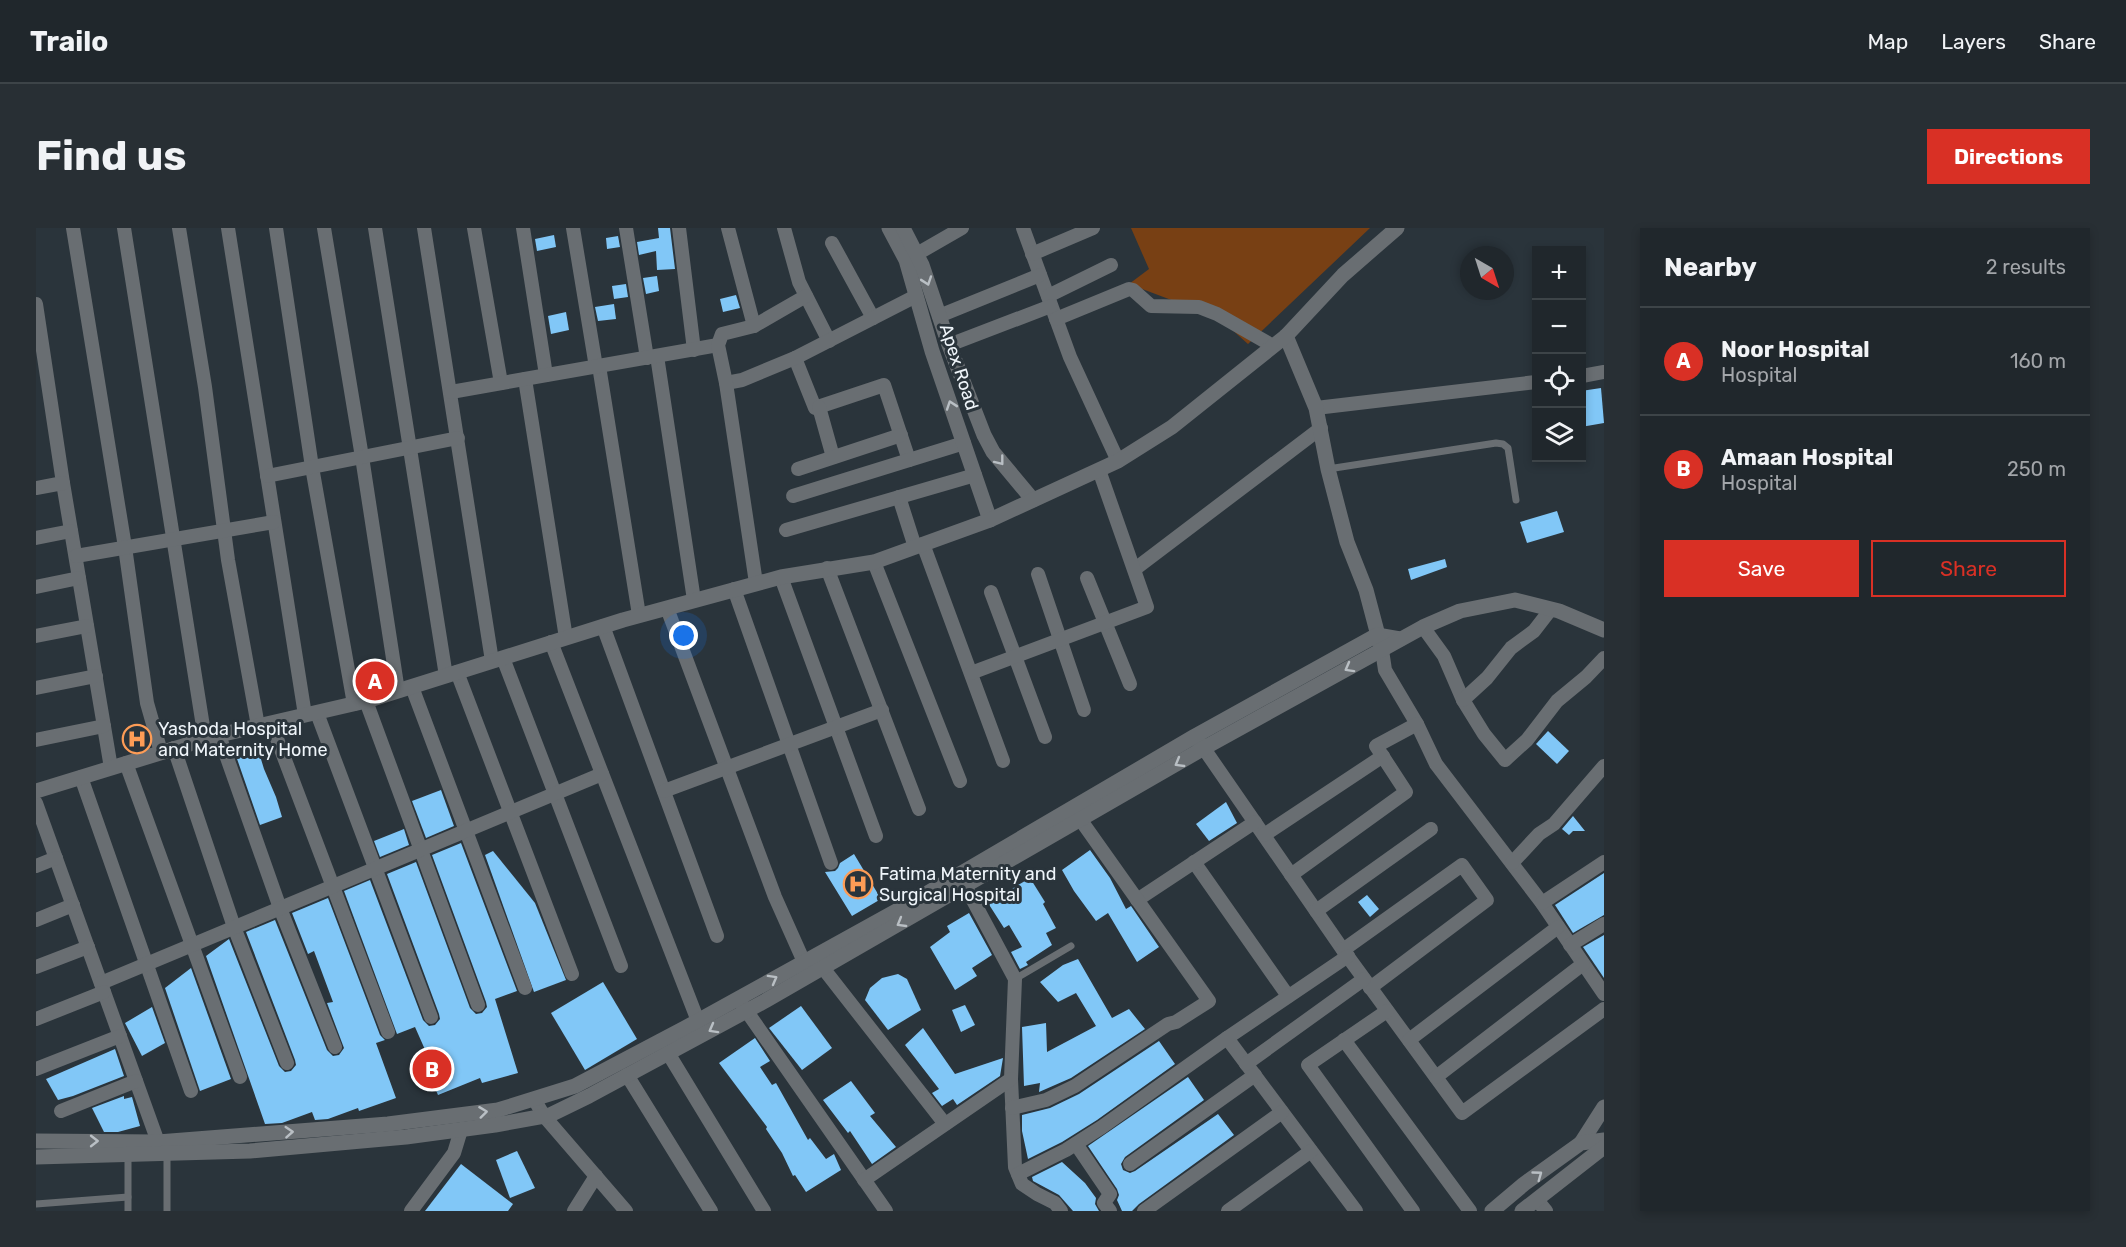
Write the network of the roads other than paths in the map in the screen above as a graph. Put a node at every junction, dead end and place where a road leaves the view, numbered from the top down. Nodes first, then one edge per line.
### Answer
1 (73, 228) edge
2 (124, 228) edge
3 (180, 228) edge
4 (228, 228) edge
5 (276, 228) edge
6 (324, 228) edge
7 (375, 228) edge
8 (424, 228) edge
9 (474, 228) edge
10 (523, 228) edge
11 (573, 228) edge
12 (626, 228) edge
13 (679, 228) edge
14 (728, 228) edge
15 (784, 228) edge
16 (889, 228) edge
17 (903, 228) edge
18 (962, 228) edge
19 (1023, 228) edge
20 (1093, 228) edge
21 (1397, 228) edge
22 (832, 243) dead end
23 (1032, 254) junction
24 (912, 257) junction
25 (1111, 265) dead end
26 (1040, 275) junction
27 (806, 296) junction
28 (916, 296) junction
29 (36, 304) edge
30 (1052, 307) junction
31 (939, 316) junction
32 (873, 318) junction
33 (753, 326) junction
34 (1286, 336) junction
35 (829, 340) junction
36 (718, 345) junction
37 (949, 345) junction
38 (1273, 346) junction
39 (694, 350) junction
40 (652, 357) junction
41 (795, 358) junction
42 (598, 366) junction
43 (1604, 372) edge
44 (546, 375) junction
45 (1586, 375) edge
46 (525, 379) junction
47 (1532, 382) edge
48 (501, 383) junction
49 (726, 383) junction
50 (451, 392) junction
51 (819, 407) junction
52 (1316, 408) junction
53 (1321, 428) junction
54 (901, 435) junction
55 (458, 438) junction
56 (964, 443) junction
57 (408, 448) junction
58 (362, 457) junction
59 (833, 457) junction
60 (909, 460) junction
61 (1118, 461) junction
62 (312, 467) junction
63 (798, 468) dead end
64 (1328, 469) junction
65 (1099, 470) junction
66 (975, 475) junction
67 (267, 476) junction
68 (63, 483) junction
69 (36, 489) edge
70 (793, 496) dead end
71 (899, 497) junction
72 (1033, 500) junction
73 (1516, 500) dead end
74 (990, 520) junction
75 (274, 522) junction
76 (224, 530) junction
77 (786, 530) dead end
78 (71, 531) junction
79 (36, 538) edge
80 (172, 539) junction
81 (919, 545) junction
82 (125, 547) junction
83 (76, 556) junction
84 (874, 561) junction
85 (827, 568) junction
86 (1135, 569) junction
87 (1038, 574) dead end
88 (780, 577) junction
89 (79, 578) junction
90 (1088, 578) dead end
91 (756, 584) junction
92 (36, 586) edge
93 (734, 589) junction
94 (991, 592) dead end
95 (694, 600) junction
96 (667, 608) junction
97 (1551, 609) junction
98 (639, 615) junction
99 (1105, 622) junction
100 (87, 626) junction
101 (603, 626) junction
102 (1423, 627) junction
103 (1604, 630) edge
104 (1377, 635) junction
105 (36, 636) edge
106 (1060, 639) junction
107 (1400, 639) junction
108 (558, 640) junction
109 (1382, 650) junction
110 (1015, 656) junction
111 (1604, 658) edge
112 (497, 659) junction
113 (971, 673) junction
114 (451, 674) junction
115 (96, 676) junction
116 (1130, 684) dead end
117 (36, 688) edge
118 (405, 689) junction
119 (1463, 700) junction
120 (360, 703) junction
121 (882, 710) junction
122 (1084, 710) dead end
123 (311, 714) junction
124 (264, 724) junction
125 (1417, 724) junction
126 (104, 726) junction
127 (836, 727) junction
128 (212, 737) junction
129 (1045, 738) dead end
130 (36, 740) edge
131 (1200, 742) junction
132 (789, 744) junction
133 (168, 750) junction
134 (1383, 756) junction
135 (1003, 761) dead end
136 (119, 765) junction
137 (1604, 766) edge
138 (727, 767) junction
139 (602, 774) junction
140 (81, 777) junction
141 (960, 781) dead end
142 (36, 790) edge
143 (664, 791) junction
144 (555, 794) junction
145 (36, 802) edge
146 (919, 808) dead end
147 (510, 813) junction
148 (1077, 814) junction
149 (1255, 822) junction
150 (1431, 829) dead end
151 (465, 831) junction
152 (876, 836) dead end
153 (1264, 836) junction
154 (421, 850) junction
155 (56, 858) junction
156 (1194, 862) junction
157 (1604, 862) edge
158 (831, 863) dead end
159 (1512, 863) junction
160 (36, 866) edge
161 (376, 868) junction
162 (1292, 875) junction
163 (962, 880) junction
164 (331, 887) junction
165 (1137, 900) junction
166 (1542, 903) junction
167 (73, 905) junction
168 (280, 908) junction
169 (1316, 911) junction
170 (36, 920) edge
171 (1604, 924) edge
172 (234, 927) junction
173 (1558, 927) junction
174 (717, 936) dead end
175 (192, 945) junction
176 (1570, 945) junction
177 (1071, 946) dead end
178 (88, 947) junction
179 (1345, 953) junction
180 (804, 962) junction
181 (146, 964) junction
182 (1583, 964) junction
183 (621, 966) dead end
184 (36, 967) edge
185 (823, 968) junction
186 (572, 974) dead end
187 (1015, 979) junction
188 (1367, 983) junction
189 (103, 987) junction
190 (525, 988) dead end
191 (1604, 994) edge
192 (1288, 996) junction
193 (742, 1004) junction
194 (478, 1005) dead end
195 (1604, 1009) edge
196 (1388, 1011) junction
197 (431, 1017) dead end
198 (36, 1019) edge
199 (698, 1021) junction
200 (388, 1032) dead end
201 (120, 1036) junction
202 (1227, 1038) junction
203 (1344, 1040) junction
204 (1409, 1040) junction
205 (335, 1047) dead end
206 (668, 1053) junction
207 (287, 1063) dead end
208 (36, 1069) edge
209 (1250, 1069) junction
210 (627, 1075) junction
211 (240, 1077) dead end
212 (1436, 1077) junction
213 (1011, 1079) junction
214 (136, 1081) junction
215 (191, 1091) dead end
216 (534, 1099) junction
217 (1604, 1107) edge
218 (1012, 1108) junction
219 (61, 1111) dead end
220 (1282, 1112) junction
221 (544, 1116) junction
222 (945, 1124) junction
223 (461, 1130) junction
224 (1604, 1140) edge
225 (36, 1141) edge
226 (1581, 1143) junction
227 (1076, 1144) junction
228 (163, 1147) junction
229 (1604, 1147) edge
230 (1311, 1151) junction
231 (128, 1154) junction
232 (36, 1157) edge
233 (1130, 1164) dead end
234 (1018, 1174) junction
235 (596, 1176) junction
236 (864, 1180) junction
237 (128, 1197) junction
238 (36, 1204) edge
239 (1542, 1205) edge
240 (418, 1209) edge
241 (128, 1211) edge
242 (167, 1211) edge
243 (574, 1211) edge
244 (626, 1211) edge
245 (711, 1211) edge
246 (764, 1211) edge
247 (886, 1211) edge
248 (1061, 1211) edge
249 (1110, 1211) edge
250 (1144, 1211) edge
251 (1228, 1211) edge
252 (1356, 1211) edge
253 (1413, 1211) edge
254 (1470, 1211) edge
255 (1492, 1211) edge
256 (1522, 1211) edge

1 - 82 street
2 - 80 street
3 - 76 street
4 - 67 street
5 - 62 street
6 - 58 street
7 - 57 street
8 - 50 street
9 - 48 street
10 - 44 street
11 - 42 street
12 - 40 street
13 - 39 street
14 - 33 street
15 - 27 street
16 - 24 street, Apex Road
17 - 24 street, Apex Road
18 - 24 street
19 - 23 street
20 - 23 street
21 - 34 street
22 - 32 street
23 - 26 street
24 - 28 street, Apex Road
24 -> 31 street, Apex Road
25 - 30 street
26 - 30 street
26 - 31 street
27 - 33 street
27 - 35 street
28 - 32 street
56 -> 28 street, Apex Road
29 - 68 street
30 - 37 street
30 - 38 street
30 - 61 street
31 - 37 street, Apex Road
32 - 35 street
33 - 36 street
34 - 38 street
34 - 52 street
35 - 41 street
36 - 39 street
36 - 49 street
37 -> 72 street, Apex Road
38 - 61 street
39 - 40 street
40 - 42 street
40 - 95 street
41 - 49 street
41 - 51 street
42 - 44 street
42 - 98 street
43 - 45 street
44 - 46 street
46 - 48 street
46 - 108 street
47 - 52 street
48 - 50 street
49 - 91 street
50 - 55 street
51 - 54 street
51 - 59 street
52 - 53 street
53 - 64 street
53 - 86 street
54 - 59 street
54 - 60 street
55 - 57 street
55 - 112 street
56 - 60 street
56 - 66 street, Apex Road
57 - 58 street
57 - 114 street
58 - 62 street
58 - 118 street
59 - 63 street
60 - 70 street
61 - 65 street
62 - 67 street
62 - 120 street
64 - 73 lane
64 - 104 street
65 - 72 street
65 - 86 street
66 - 71 street
66 - 74 street, Apex Road
67 - 75 street
68 - 69 street
68 - 78 street
71 - 77 street
71 - 81 street
72 - 74 street
74 - 81 street
75 - 76 street
75 - 123 street
76 - 80 street
76 - 124 street
78 - 79 street
78 - 83 street
80 - 82 street
80 - 128 street
81 - 84 street
81 - 113 street
82 - 83 street
82 - 133 street
83 - 89 street
84 - 85 street
84 - 141 street
85 - 88 street
85 - 121 street
86 - 99 street
87 - 106 street
88 - 91 street
88 - 127 street
89 - 92 street
89 - 100 street
90 - 99 street
91 - 93 street
93 - 95 street
93 - 132 street
94 - 110 street
95 - 96 street
96 - 98 street
96 - 138 street
97 - 102 street
97 - 103 street
97 - 119 street
98 - 101 street
99 - 106 street
99 - 116 street
100 - 105 street
100 - 115 street
101 - 108 street
101 - 143 street
102 - 107 street
102 - 119 street
104 - 107 street
104 - 109 street
104 - 131 street
106 - 110 street
106 - 122 street
107 - 109 street
108 - 112 street
108 - 139 street
109 - 125 street
109 -> 131 street
110 - 113 street
110 - 129 street
111 - 119 street
112 - 114 street
112 - 144 street
113 - 135 street
114 - 118 street
114 - 147 street
115 - 117 street
115 - 126 street
118 - 120 street
118 - 151 street
120 - 123 street
120 - 154 street
121 - 127 street
121 - 146 street
123 - 124 street
123 - 161 street
124 - 128 street
124 - 164 street
125 - 134 street
125 - 159 street
126 - 130 street
126 - 136 street
127 - 132 street
127 - 152 street
128 - 133 street
128 - 168 street
131 - 148 street
131 - 149 street
132 - 138 street
132 - 158 street
133 - 136 street
133 - 172 street
134 - 153 street
134 - 162 street
136 - 140 street
136 - 175 street
137 - 159 street
138 - 143 street
138 - 180 street
139 - 144 street
139 - 199 street
140 - 142 street
140 - 181 street
143 - 174 street
144 - 147 street
144 - 183 street
145 - 155 street
147 - 151 street
147 - 186 street
148 - 163 street
148 - 165 street
149 - 153 street
149 - 156 street
150 - 169 street
151 - 154 street
151 - 190 street
153 - 162 street
154 - 161 street
154 - 194 street
155 - 160 street
155 - 167 street
156 - 165 street
156 - 192 street
157 - 166 street
159 - 166 street
161 - 164 street
161 - 197 street
162 - 169 street
163 - 180 street
163 -> 185 street
163 - 187 street
164 - 168 street
164 - 200 street
165 - 218 street
166 - 173 street
167 - 170 street
167 - 178 street
168 - 172 street
168 - 205 street
169 - 179 street
171 - 176 street
172 - 175 street
172 - 207 street
173 - 176 street
173 - 204 street
175 - 181 street
175 - 211 street
176 - 182 street
177 - 187 lane
178 - 184 street
178 - 189 street
179 - 188 street
179 - 188 street
179 - 192 street
193 -> 180 street
181 - 189 street
181 - 215 street
182 - 191 street
182 - 212 street
185 - 193 street
185 - 222 street
187 - 213 street
188 - 196 street
188 - 209 street
189 - 198 street
189 - 201 street
192 - 202 street
193 - 199 street
193 -> 206 street
193 - 236 street
195 - 212 street
196 - 203 street
196 - 204 street
199 - 216 street
201 - 208 street
201 - 214 street
202 - 209 street
202 - 227 street
203 - 253 street
203 - 254 street
204 - 212 street
206 - 210 street
206 - 246 street
209 - 220 street
209 - 233 street
210 - 221 street
210 - 245 street
213 - 218 street
213 - 222 street
214 - 219 street
214 - 228 street
216 - 221 street
228 -> 216 street
217 - 226 street
218 - 234 street
220 - 230 street
220 - 250 street
221 - 223 street
221 - 235 street
222 - 236 street
223 - 228 street
223 - 240 street
224 - 226 street
225 -> 228 street
255 -> 226 street
227 - 234 street
227 - 249 street
228 - 231 street
228 - 242 lane
229 - 239 street
230 - 251 street
230 - 252 street
231 - 232 street
231 - 237 lane
234 - 248 street
235 - 243 street
235 - 244 street
236 - 247 street
237 - 238 lane
237 - 241 lane
239 - 256 street

